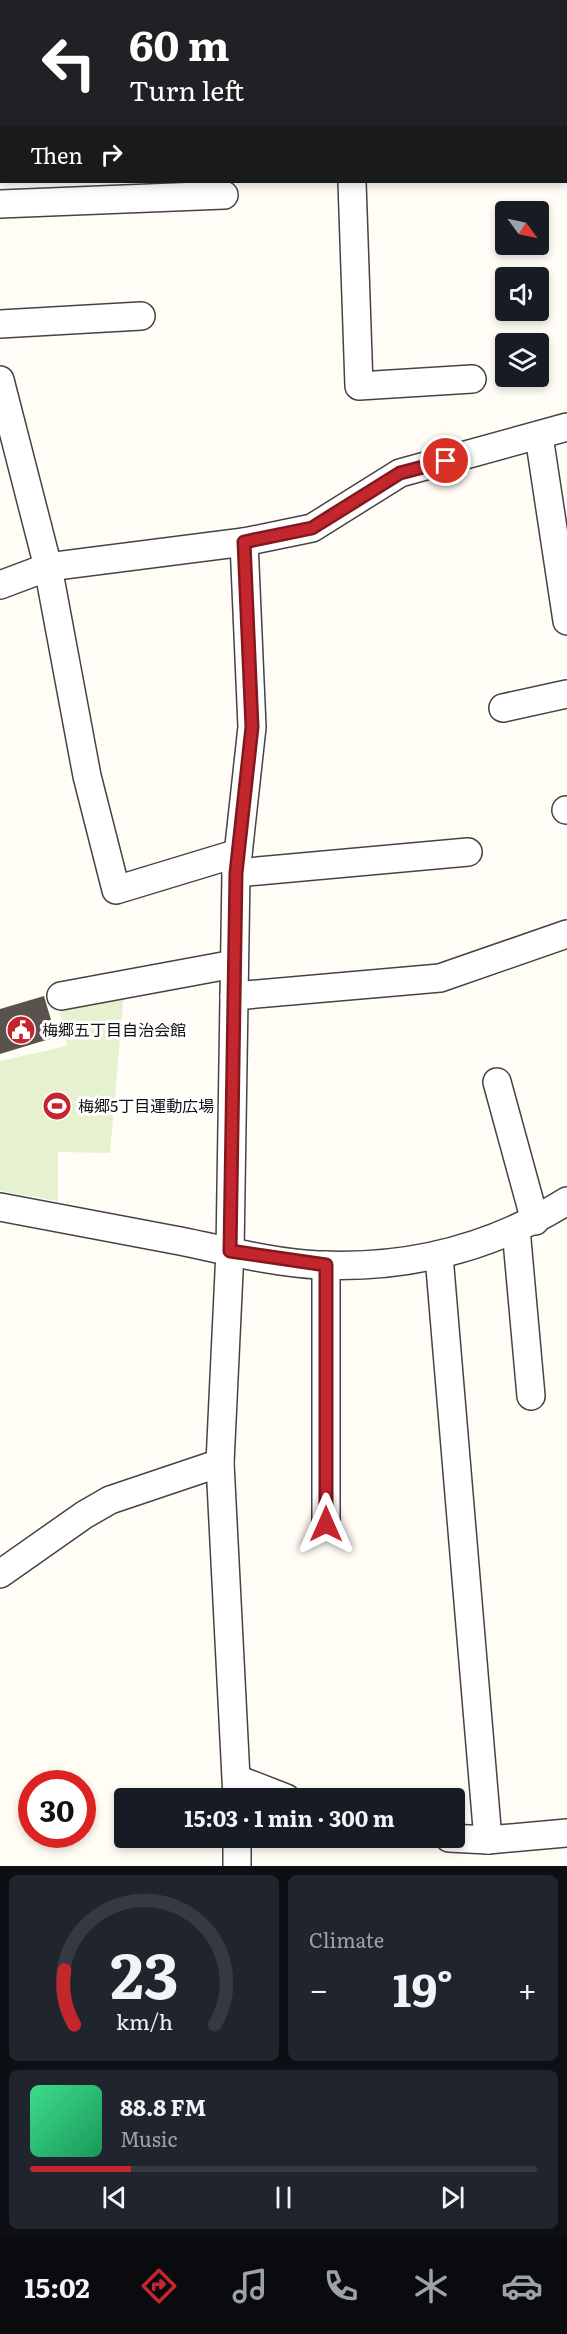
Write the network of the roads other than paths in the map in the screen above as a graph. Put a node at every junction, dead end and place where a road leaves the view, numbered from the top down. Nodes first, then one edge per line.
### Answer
1 (352, 183) edge
2 (224, 195) dead end
3 (0, 204) edge
4 (141, 316) dead end
5 (0, 324) edge
6 (472, 379) dead end
7 (0, 380) edge
8 (567, 427) edge
9 (539, 436) junction
10 (244, 542) junction
11 (48, 567) junction
12 (0, 585) edge
13 (567, 621) edge
14 (567, 694) edge
15 (503, 708) dead end
16 (468, 852) dead end
17 (237, 863) junction
18 (567, 934) edge
19 (234, 964) junction
20 (61, 996) dead end
21 (234, 996) junction
22 (498, 1082) dead end
23 (567, 1201) edge
24 (0, 1207) edge
25 (526, 1225) junction
26 (230, 1251) junction
27 (439, 1256) junction
28 (326, 1265) junction
29 (531, 1396) dead end
30 (220, 1463) junction
31 (326, 1524) dead end
32 (0, 1574) edge
33 (237, 1788) edge
34 (567, 1833) edge
35 (465, 1839) edge
36 (488, 1840) junction
37 (237, 1848) edge
38 (237, 1866) edge

1 - 6 street
2 - 3 street
4 - 5 street
7 - 11 street
8 - 9 street
9 - 10 street
9 - 13 street
10 - 11 street
10 - 17 street
11 - 12 street
11 - 17 street
14 - 15 street
16 - 17 street
17 - 19 street
18 - 21 street
19 - 20 street
19 - 21 street
21 - 26 street
22 - 25 street
23 - 25 street
24 - 26 street
25 - 27 street
25 - 29 street
26 - 28 street
26 - 30 street
27 - 28 street
27 - 36 street
28 - 31 street
30 - 32 street
30 - 33 street
34 - 36 street
35 - 36 street
37 - 38 street

